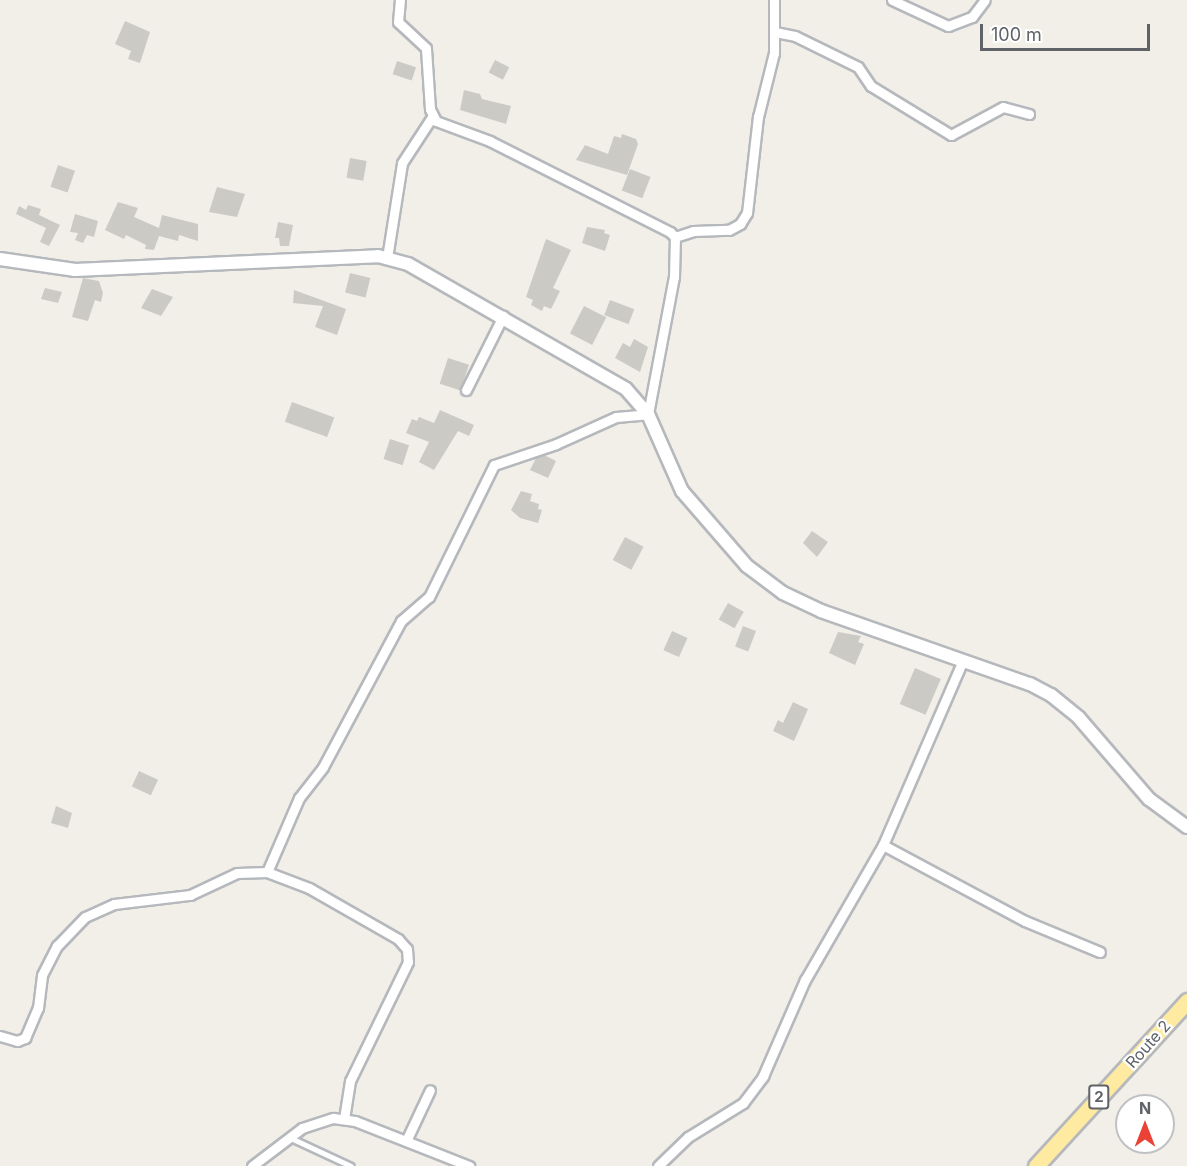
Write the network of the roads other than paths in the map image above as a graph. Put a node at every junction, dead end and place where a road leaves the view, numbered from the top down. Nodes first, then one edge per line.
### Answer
1 (400, 0) edge
2 (774, 0) edge
3 (892, 0) edge
4 (985, 0) edge
5 (775, 32) junction
6 (1029, 114) dead end
7 (432, 117) junction
8 (675, 237) junction
9 (387, 258) junction
10 (0, 259) edge
11 (503, 316) junction
12 (466, 390) dead end
13 (648, 414) junction
14 (963, 660) junction
15 (1187, 827) edge
16 (884, 846) junction
17 (267, 872) junction
18 (1100, 952) dead end
19 (1187, 1001) edge
20 (0, 1035) edge
21 (430, 1090) dead end
22 (344, 1118) junction
23 (289, 1137) junction
24 (406, 1141) junction
25 (252, 1166) edge
26 (351, 1166) edge
27 (469, 1166) edge
28 (658, 1166) edge
29 (1036, 1166) edge

1 - 7 street
2 - 5 street
3 - 4 street
5 - 6 street
5 - 8 street
7 - 8 street
7 - 9 street
8 - 13 street
9 - 10 street
9 - 11 street
11 - 12 street
11 - 13 street
13 - 14 street
13 - 17 street
14 - 15 street
14 - 16 street
16 - 18 street
16 - 28 street
17 - 20 street
17 - 22 street
19 - 29 highway, Route 2 / 2
21 - 24 street
22 - 23 street
22 - 24 street
23 - 25 street
23 - 26 lane
24 - 27 street

